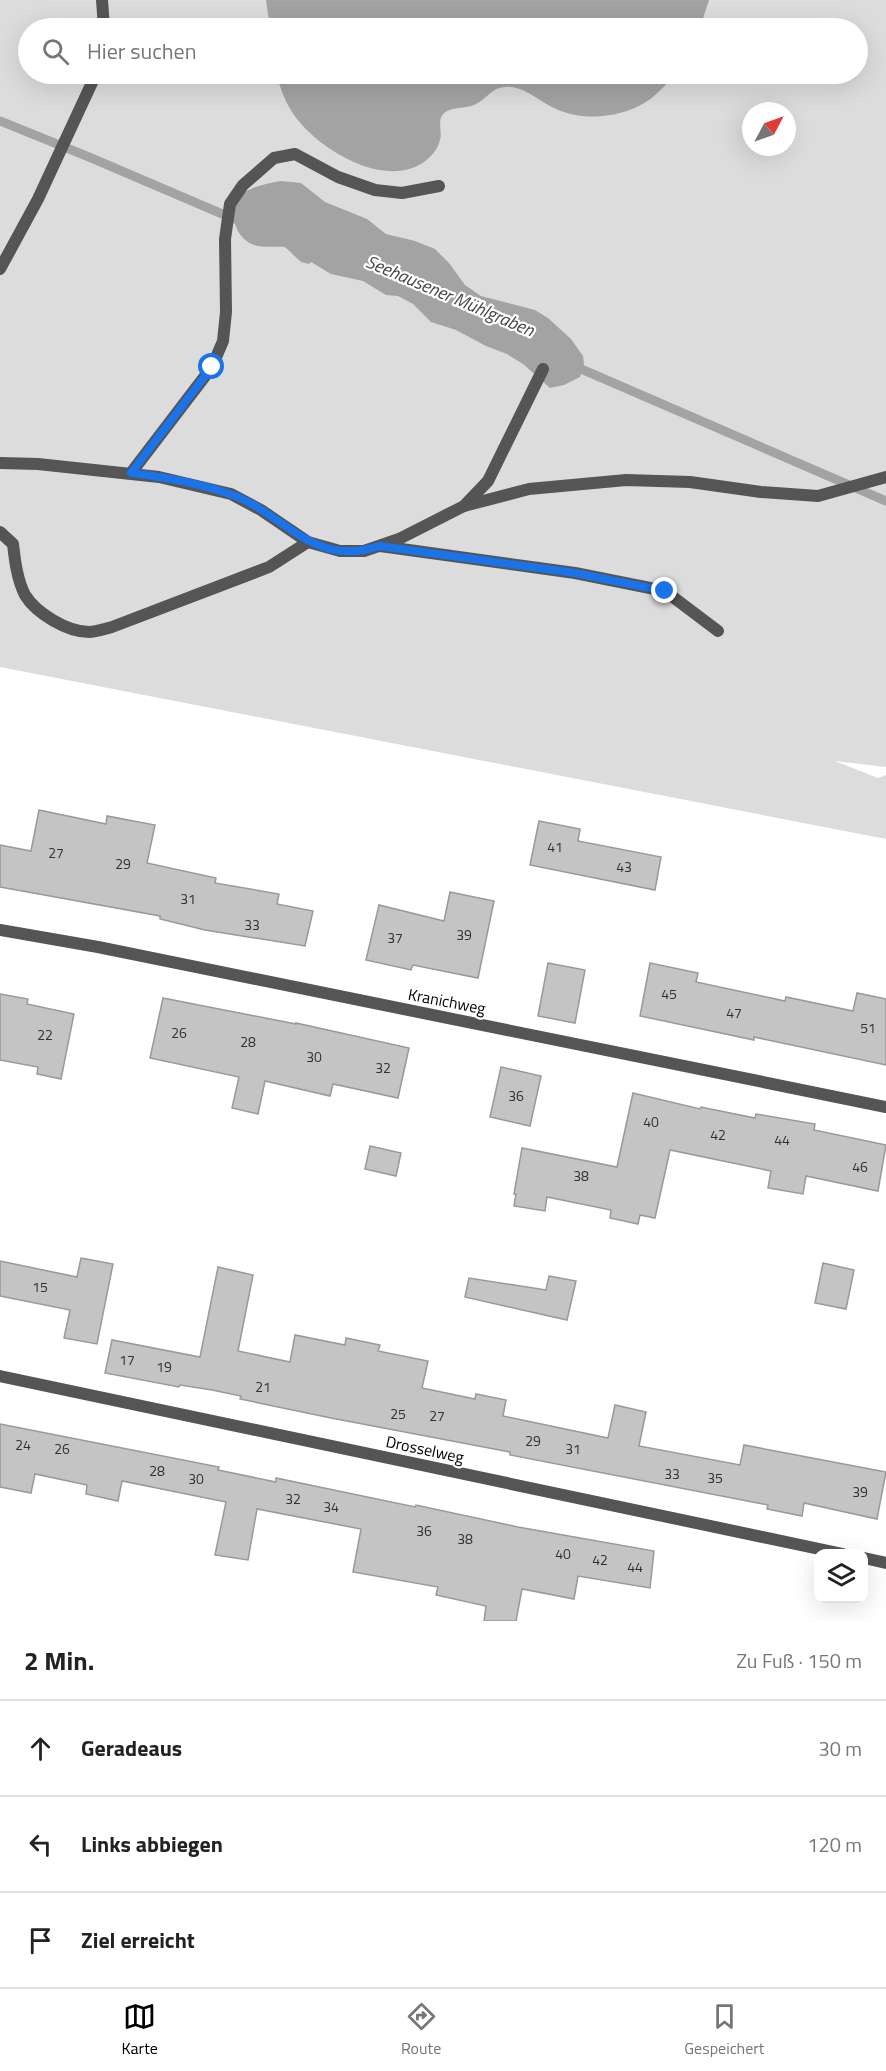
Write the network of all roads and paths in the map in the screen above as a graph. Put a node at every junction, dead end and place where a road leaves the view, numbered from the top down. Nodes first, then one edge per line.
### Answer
1 (102, 0) edge
2 (103, 18) edge
3 (91, 84) edge
4 (439, 186) dead end
5 (0, 269) edge
6 (543, 369) dead end
7 (0, 463) edge
8 (131, 473) junction
9 (886, 477) edge
10 (464, 506) junction
11 (0, 532) edge
12 (308, 542) junction
13 (379, 546) junction
14 (718, 631) dead end
15 (0, 930) edge
16 (886, 1107) edge
17 (0, 1376) edge
18 (819, 1549) edge
19 (868, 1559) edge
20 (886, 1563) edge

1 - 2 street
3 - 5 street
4 - 8 street
6 - 10 street
7 - 8 street
8 - 12 street
9 - 10 street
10 - 13 street
11 - 12 street
12 - 13 street
13 - 14 street
15 - 16 street, Kranichweg
17 - 18 street, Drosselweg
19 - 20 street

